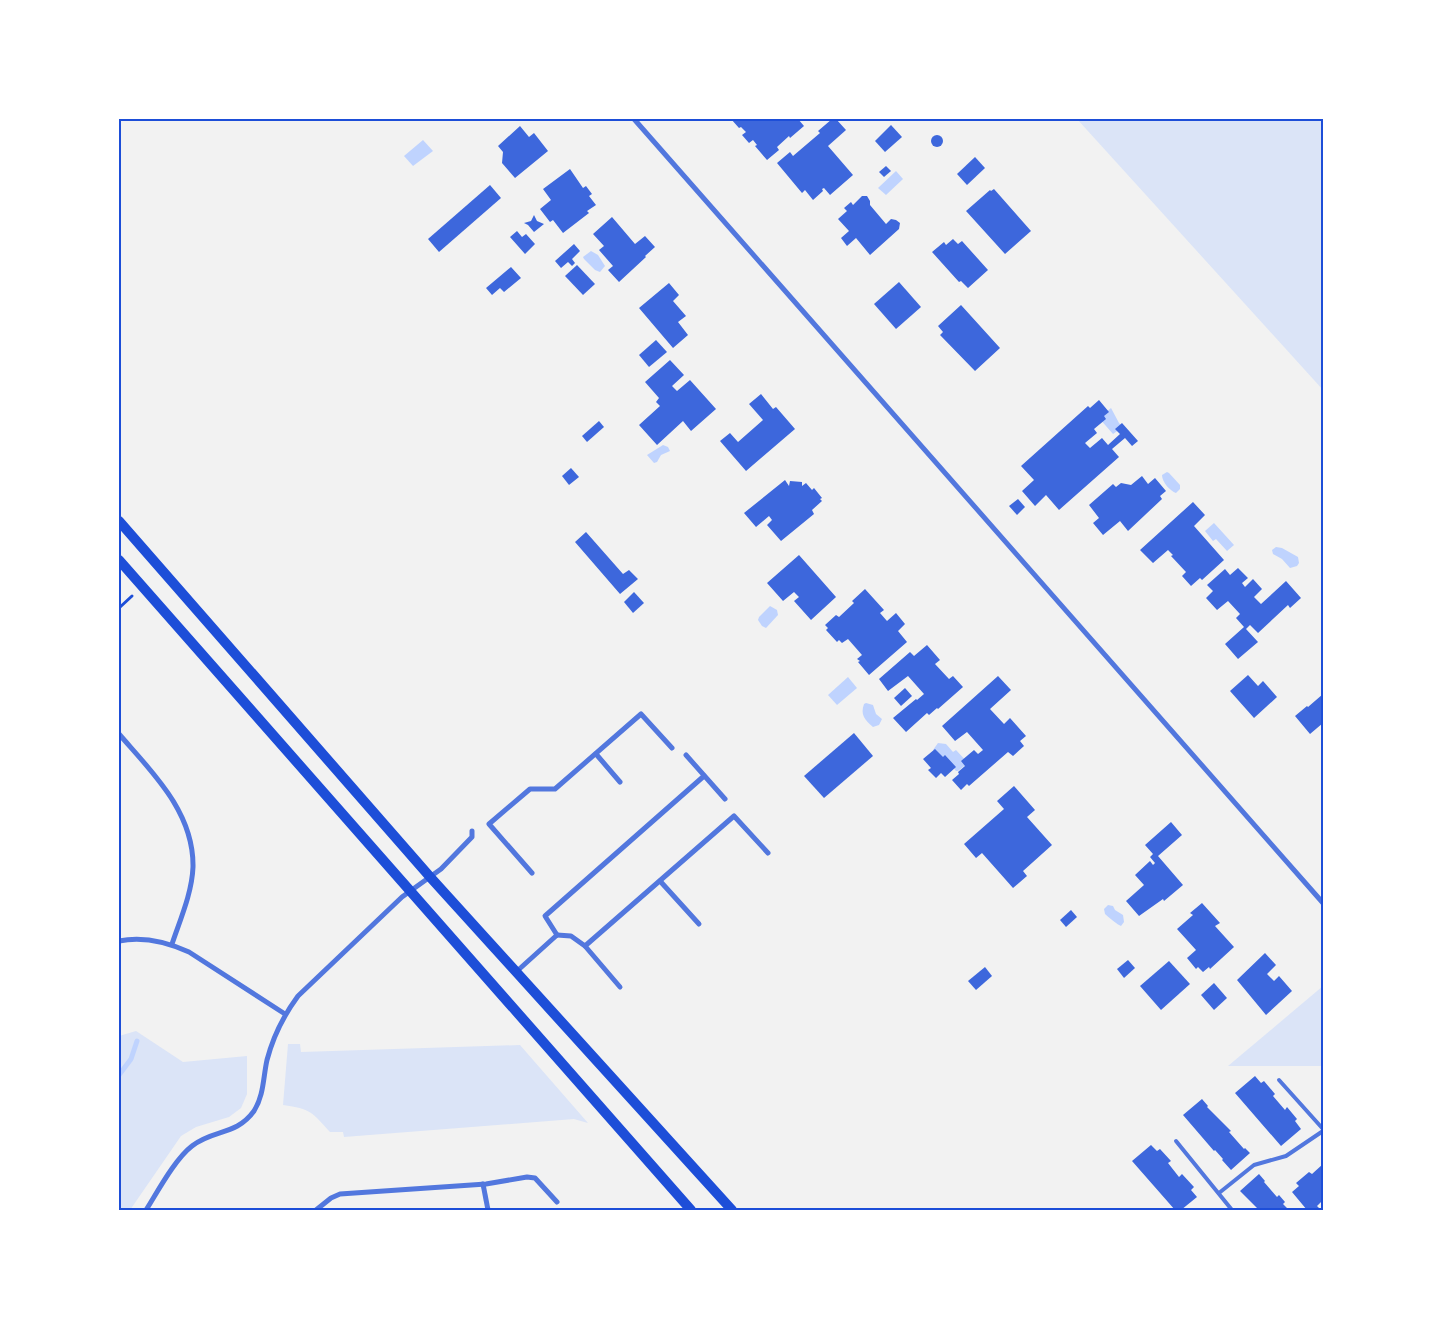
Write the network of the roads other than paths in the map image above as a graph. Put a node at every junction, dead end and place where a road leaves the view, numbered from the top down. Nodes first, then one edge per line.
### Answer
1 (634, 119) edge
2 (119, 521) edge
3 (119, 560) edge
4 (119, 734) edge
5 (672, 748) dead end
6 (596, 754) junction
7 (686, 755) dead end
8 (704, 776) junction
9 (620, 782) dead end
10 (724, 799) dead end
11 (472, 831) dead end
12 (768, 853) dead end
13 (532, 873) dead end
14 (430, 878) junction
15 (660, 880) junction
16 (410, 892) junction
17 (1323, 903) edge
18 (699, 924) dead end
19 (557, 936) junction
20 (119, 941) edge
21 (172, 944) junction
22 (585, 946) junction
23 (516, 972) junction
24 (620, 987) dead end
25 (285, 1014) junction
26 (1280, 1080) dead end
27 (1323, 1130) edge
28 (1176, 1141) dead end
29 (483, 1184) junction
30 (1219, 1193) junction
31 (557, 1202) dead end
32 (146, 1210) edge
33 (316, 1210) edge
34 (488, 1210) edge
35 (691, 1210) edge
36 (732, 1210) edge
37 (1232, 1210) edge

1 - 17 street
2 - 14 main road
3 - 16 main road
4 - 21 street
5 - 6 street
6 - 9 street
6 - 13 street
7 - 8 street
8 - 10 street
8 - 19 street
11 - 14 street
12 - 15 street
14 - 16 street
14 - 23 main road
15 - 18 street
15 - 22 street
16 - 25 street
16 - 35 main road
19 - 22 street
19 - 23 street
20 - 21 street
21 - 25 street
22 - 24 street
23 - 36 main road
25 - 32 street
26 - 27 lane
27 - 30 lane
28 - 30 lane
29 - 31 street
29 - 33 street
29 - 34 street
30 - 37 lane

